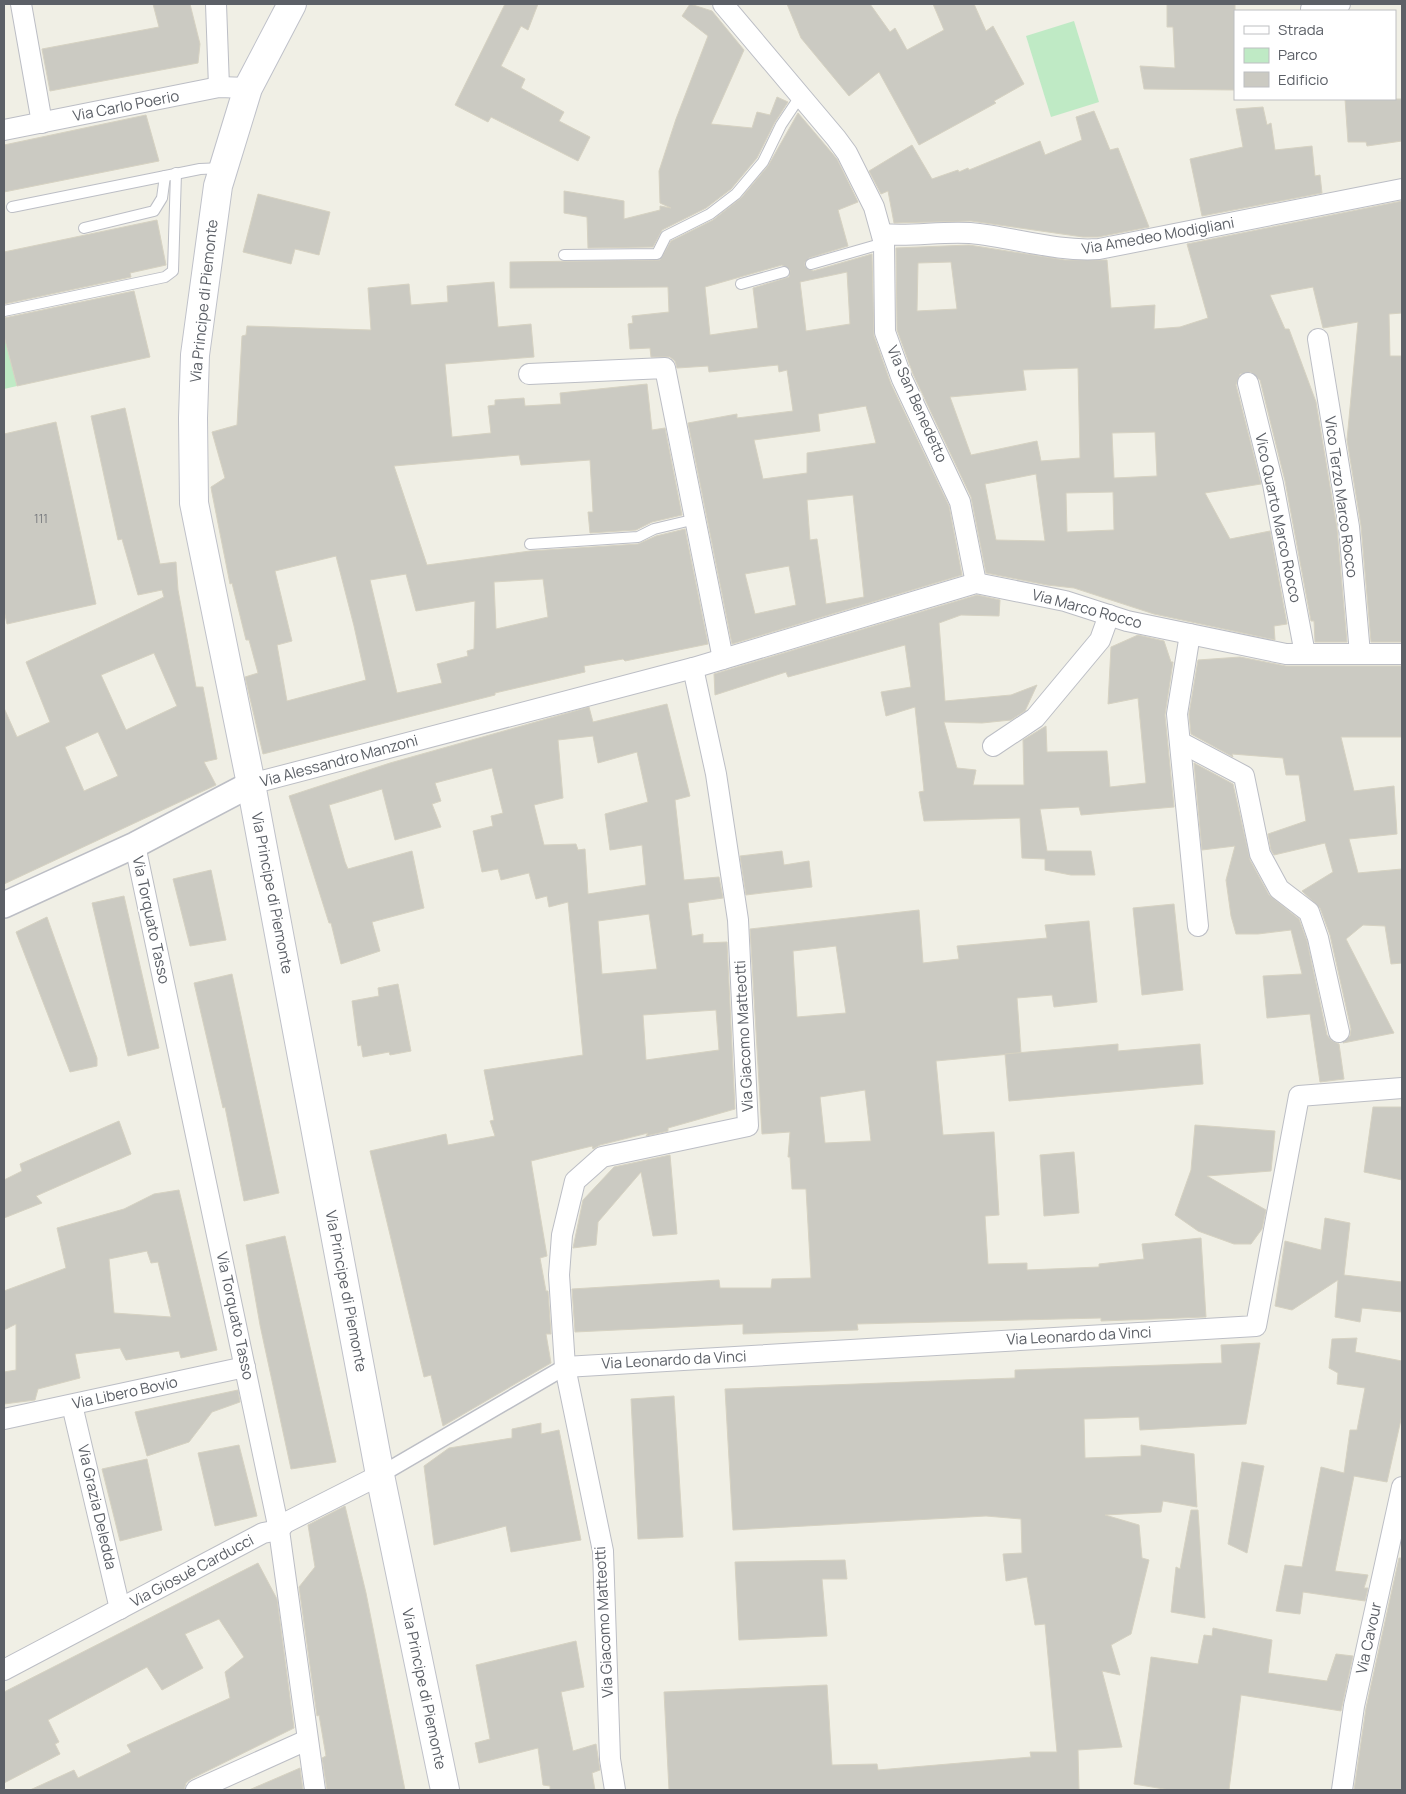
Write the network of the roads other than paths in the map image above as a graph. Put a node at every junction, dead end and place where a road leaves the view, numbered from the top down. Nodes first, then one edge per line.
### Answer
1 (21, 4) edge
2 (216, 4) edge
3 (292, 4) edge
4 (723, 4) edge
5 (1340, 4) edge
6 (1311, 10) dead end
7 (219, 87) junction
8 (248, 88) junction
9 (801, 94) junction
10 (42, 123) junction
11 (4, 130) edge
12 (224, 168) junction
13 (176, 173) junction
14 (165, 176) junction
15 (1402, 189) edge
16 (12, 207) dead end
17 (84, 228) dead end
18 (883, 238) junction
19 (564, 255) dead end
20 (811, 264) dead end
21 (784, 272) dead end
22 (740, 284) dead end
23 (4, 311) edge
24 (1318, 339) dead end
25 (529, 374) dead end
26 (1248, 382) dead end
27 (696, 519) junction
28 (530, 544) dead end
29 (976, 583) junction
30 (1109, 615) junction
31 (1190, 634) junction
32 (1305, 654) junction
33 (1360, 654) junction
34 (1402, 654) edge
35 (723, 659) junction
36 (693, 668) junction
37 (1180, 742) junction
38 (994, 746) dead end
39 (251, 784) junction
40 (135, 845) junction
41 (4, 905) edge
42 (1198, 926) dead end
43 (1339, 1032) dead end
44 (1402, 1088) edge
45 (245, 1367) junction
46 (565, 1367) junction
47 (72, 1405) junction
48 (4, 1419) edge
49 (380, 1475) junction
50 (1402, 1487) edge
51 (279, 1530) junction
52 (120, 1609) junction
53 (4, 1670) edge
54 (308, 1740) junction
55 (196, 1790) edge
56 (315, 1790) edge
57 (445, 1790) edge
58 (615, 1790) edge
59 (1342, 1790) edge

1 - 10 street
2 - 7 street
3 - 8 main road, Via Principe di Piemonte
4 - 9 street, Via San Benedetto
5 - 6 street
7 - 8 street, Via Carlo Poerio
7 - 10 street, Via Carlo Poerio
8 - 12 main road, Via Principe di Piemonte
9 - 18 street, Via San Benedetto
9 - 19 lane
10 - 11 street, Via Carlo Poerio
12 - 13 lane
12 - 39 main road, Via Principe di Piemonte
13 - 14 lane
13 - 23 lane
14 - 16 lane
14 - 17 lane
15 - 18 street, Via Amedeo Modigliani
18 - 20 lane
18 - 29 street, Via San Benedetto
21 - 22 lane
24 - 33 street, Vico Terzo Marco Rocco
25 - 27 street
26 - 32 street, Vico Quarto Marco Rocco
27 - 28 lane
27 - 35 street
29 - 30 street, Via Marco Rocco
29 - 35 street, Via Marco Rocco
30 - 31 street, Via Marco Rocco
30 - 38 street
31 - 32 street, Via Marco Rocco
31 - 37 street
32 - 33 street, Via Marco Rocco
33 - 34 street, Via Marco Rocco
35 - 36 street, Via Marco Rocco
36 - 39 street, Via Alessandro Manzoni
36 - 46 street, Via Giacomo Matteotti
37 - 42 street
37 - 43 street
39 - 40 street, Via Alessandro Manzoni
39 - 49 main road, Via Principe di Piemonte
40 - 41 street, Via Alessandro Manzoni
40 - 45 street, Via Torquato Tasso
44 - 46 street, Via Leonardo da Vinci
45 - 47 street, Via Libero Bovio
45 - 51 street, Via Torquato Tasso
46 - 49 street
46 - 58 street, Via Giacomo Matteotti
47 - 48 street, Via Libero Bovio
47 - 52 street, Via Grazia Deledda
49 - 51 street, Via Giosuè Carducci
49 - 57 main road, Via Principe di Piemonte
50 - 59 street, Via Cavour
51 - 52 street, Via Giosuè Carducci
51 - 54 street, Via Torquato Tasso
52 - 53 street, Via Giosuè Carducci
54 - 55 street
54 - 56 street, Via Torquato Tasso

